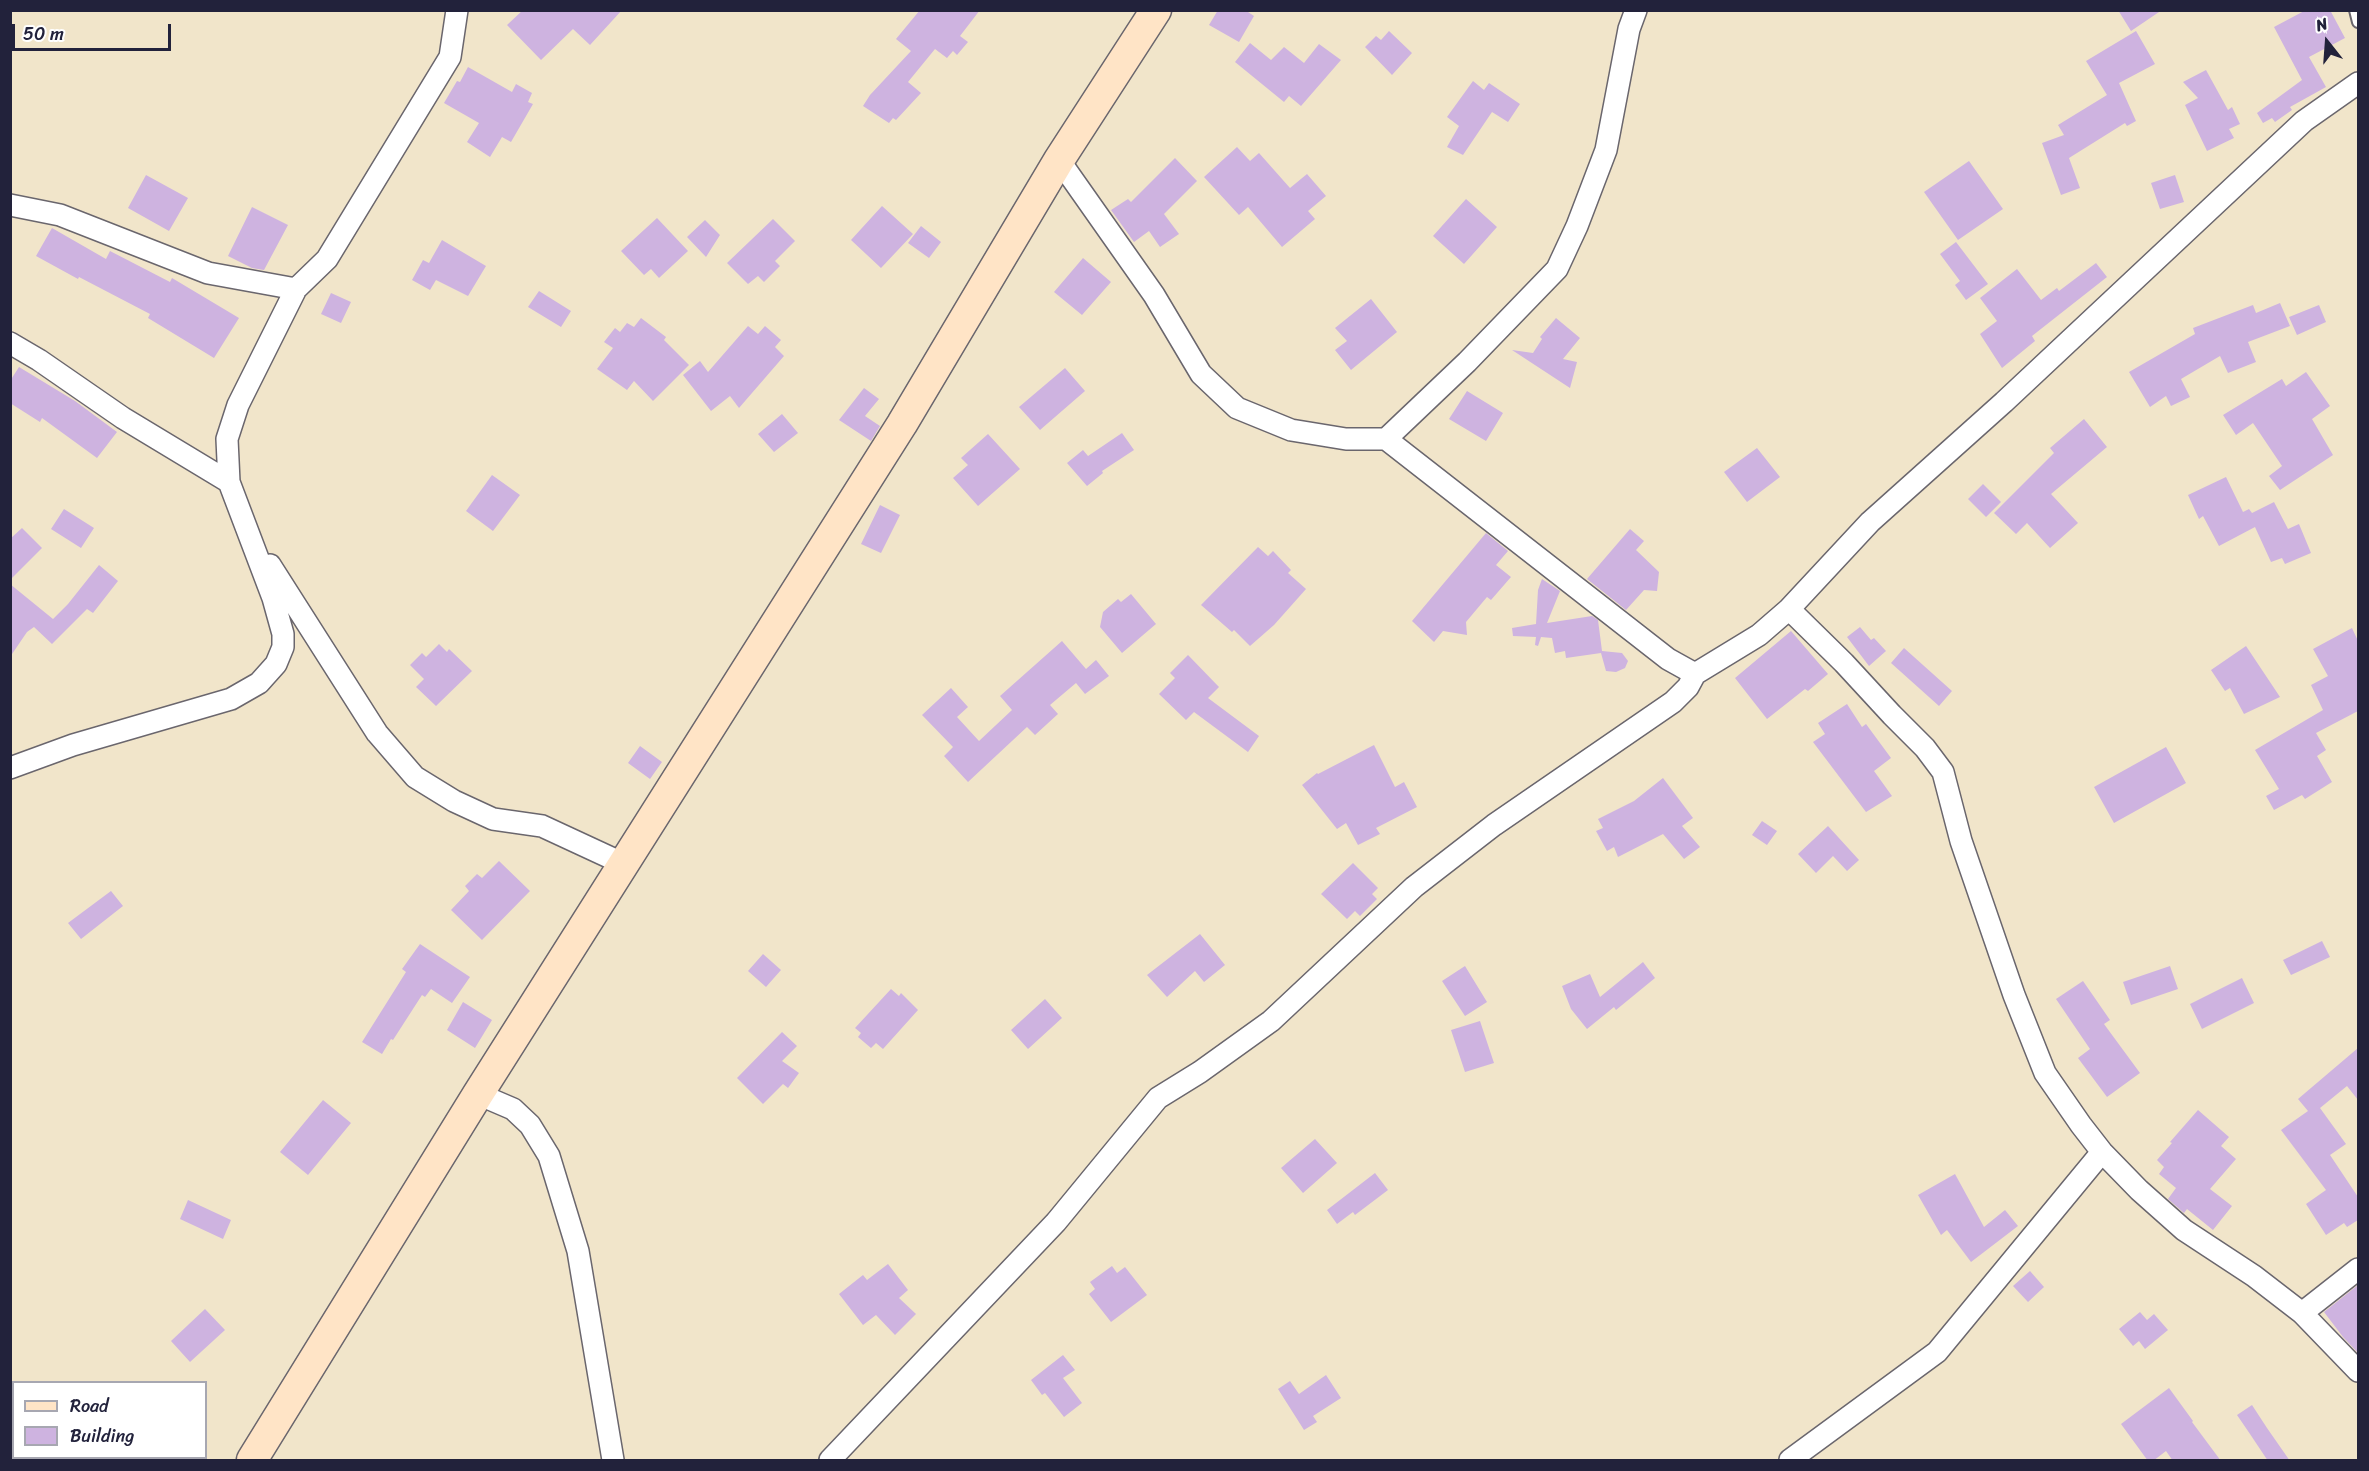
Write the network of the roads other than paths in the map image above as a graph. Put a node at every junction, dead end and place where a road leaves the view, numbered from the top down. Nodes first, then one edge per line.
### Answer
1 (457, 10) edge
2 (1156, 10) edge
3 (1636, 10) edge
4 (2355, 10) edge
5 (2358, 22) edge
6 (2358, 83) edge
7 (1059, 160) junction
8 (10, 205) edge
9 (296, 289) junction
10 (10, 344) edge
11 (1386, 439) junction
12 (229, 482) junction
13 (249, 532) junction
14 (1789, 609) junction
15 (315, 635) junction
16 (283, 647) junction
17 (1695, 674) junction
18 (10, 768) edge
19 (624, 864) junction
20 (478, 1094) junction
21 (2102, 1152) junction
22 (2358, 1269) edge
23 (2302, 1313) junction
24 (2358, 1371) edge
25 (252, 1461) edge
26 (613, 1461) edge
27 (830, 1461) edge
28 (1790, 1461) edge

1 - 9 street
2 - 7 street
3 - 11 street
4 - 5 lane
6 - 14 street
7 - 11 street
7 - 19 street
8 - 9 street
9 - 12 street
10 - 12 street
11 - 17 street
12 - 13 street
13 - 15 street
13 - 16 street
14 - 17 street
14 - 21 street
15 - 16 street
15 - 19 street
16 - 18 street
17 - 27 street
19 - 20 street
20 - 25 street
20 - 26 street
21 - 23 street
21 - 28 street
22 - 23 street
23 - 24 street

